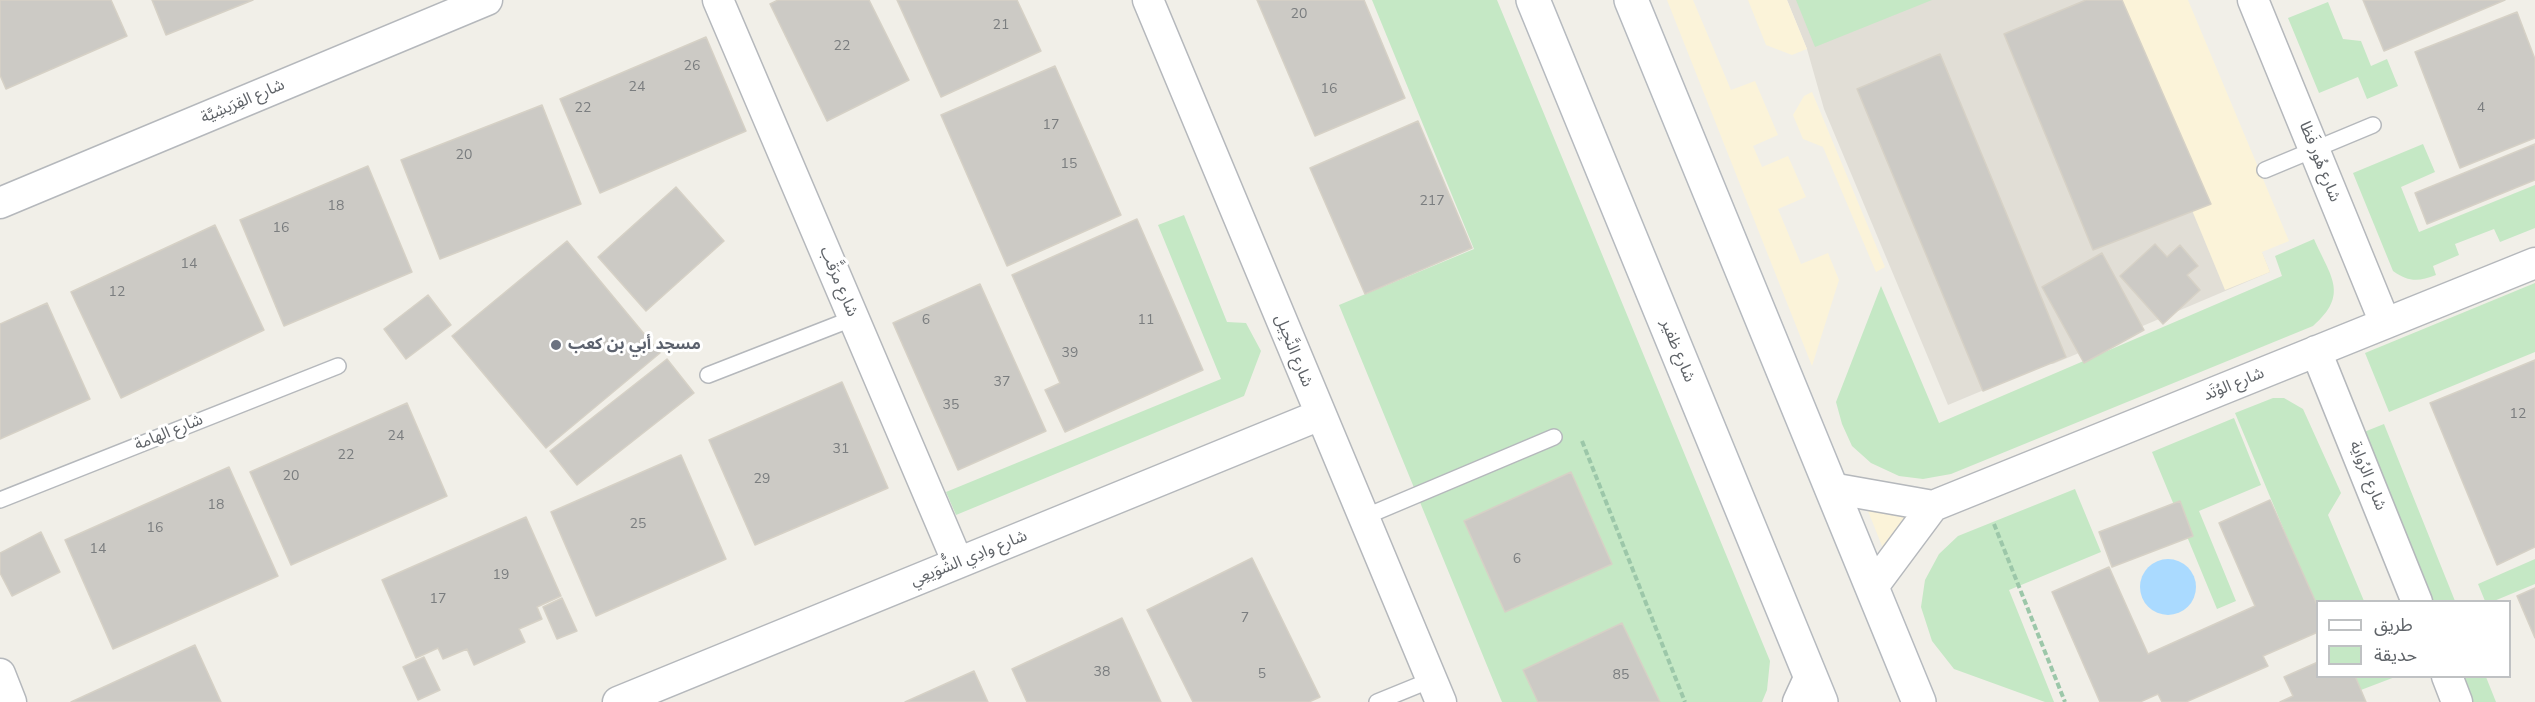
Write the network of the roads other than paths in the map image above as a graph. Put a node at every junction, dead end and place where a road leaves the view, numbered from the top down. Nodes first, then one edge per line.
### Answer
1 (487, 0) edge
2 (718, 0) edge
3 (1149, 0) edge
4 (1533, 0) edge
5 (1630, 0) edge
6 (2253, 0) edge
7 (2373, 125) dead end
8 (2314, 149) junction
9 (2265, 170) dead end
10 (0, 203) edge
11 (2535, 263) edge
12 (854, 318) junction
13 (2385, 323) junction
14 (2316, 351) junction
15 (338, 366) dead end
16 (708, 375) dead end
17 (1320, 416) junction
18 (1554, 437) road end
19 (1831, 488) junction
20 (0, 500) edge
21 (1933, 506) junction
22 (1362, 518) junction
23 (958, 563) junction
24 (1872, 588) junction
25 (2416, 600) edge
26 (0, 674) edge
27 (2448, 678) edge
28 (1436, 691) edge
29 (1810, 693) edge
30 (11, 702) edge
31 (618, 702) edge
32 (1377, 702) edge
33 (1919, 702) edge
34 (2457, 702) edge

1 - 10 street, شارع القِرَيشِيَّة
2 - 12 street, شارع مرَقَّب
3 - 17 street, شارع النَّجِيل
4 - 29 main road, شارع ظفير
5 - 19 main road
6 - 8 street, شارع هُور فَظا
7 - 8 lane
8 - 9 lane
8 - 13 street, شارع هُور فَظا
11 - 13 street, شارع الوُتَد
12 - 16 lane
12 - 23 street, شارع مرَقَّب
13 - 14 street, شارع الوُتَد
14 - 21 street, شارع الوُتَد
14 - 25 street, شارع الرُواية
15 - 20 lane, شارع الهامة
17 - 22 street, شارع النَّجِيل
17 - 23 street, شارع وادِي الشُّوَيعِي
18 - 22 lane
19 - 21 street
19 - 24 main road
21 - 24 street
22 - 28 street, شارع النَّجِيل
23 - 31 street, شارع وادِي الشُّوَيعِي
24 - 33 main road
26 - 30 street
27 - 34 street
28 - 32 lane

